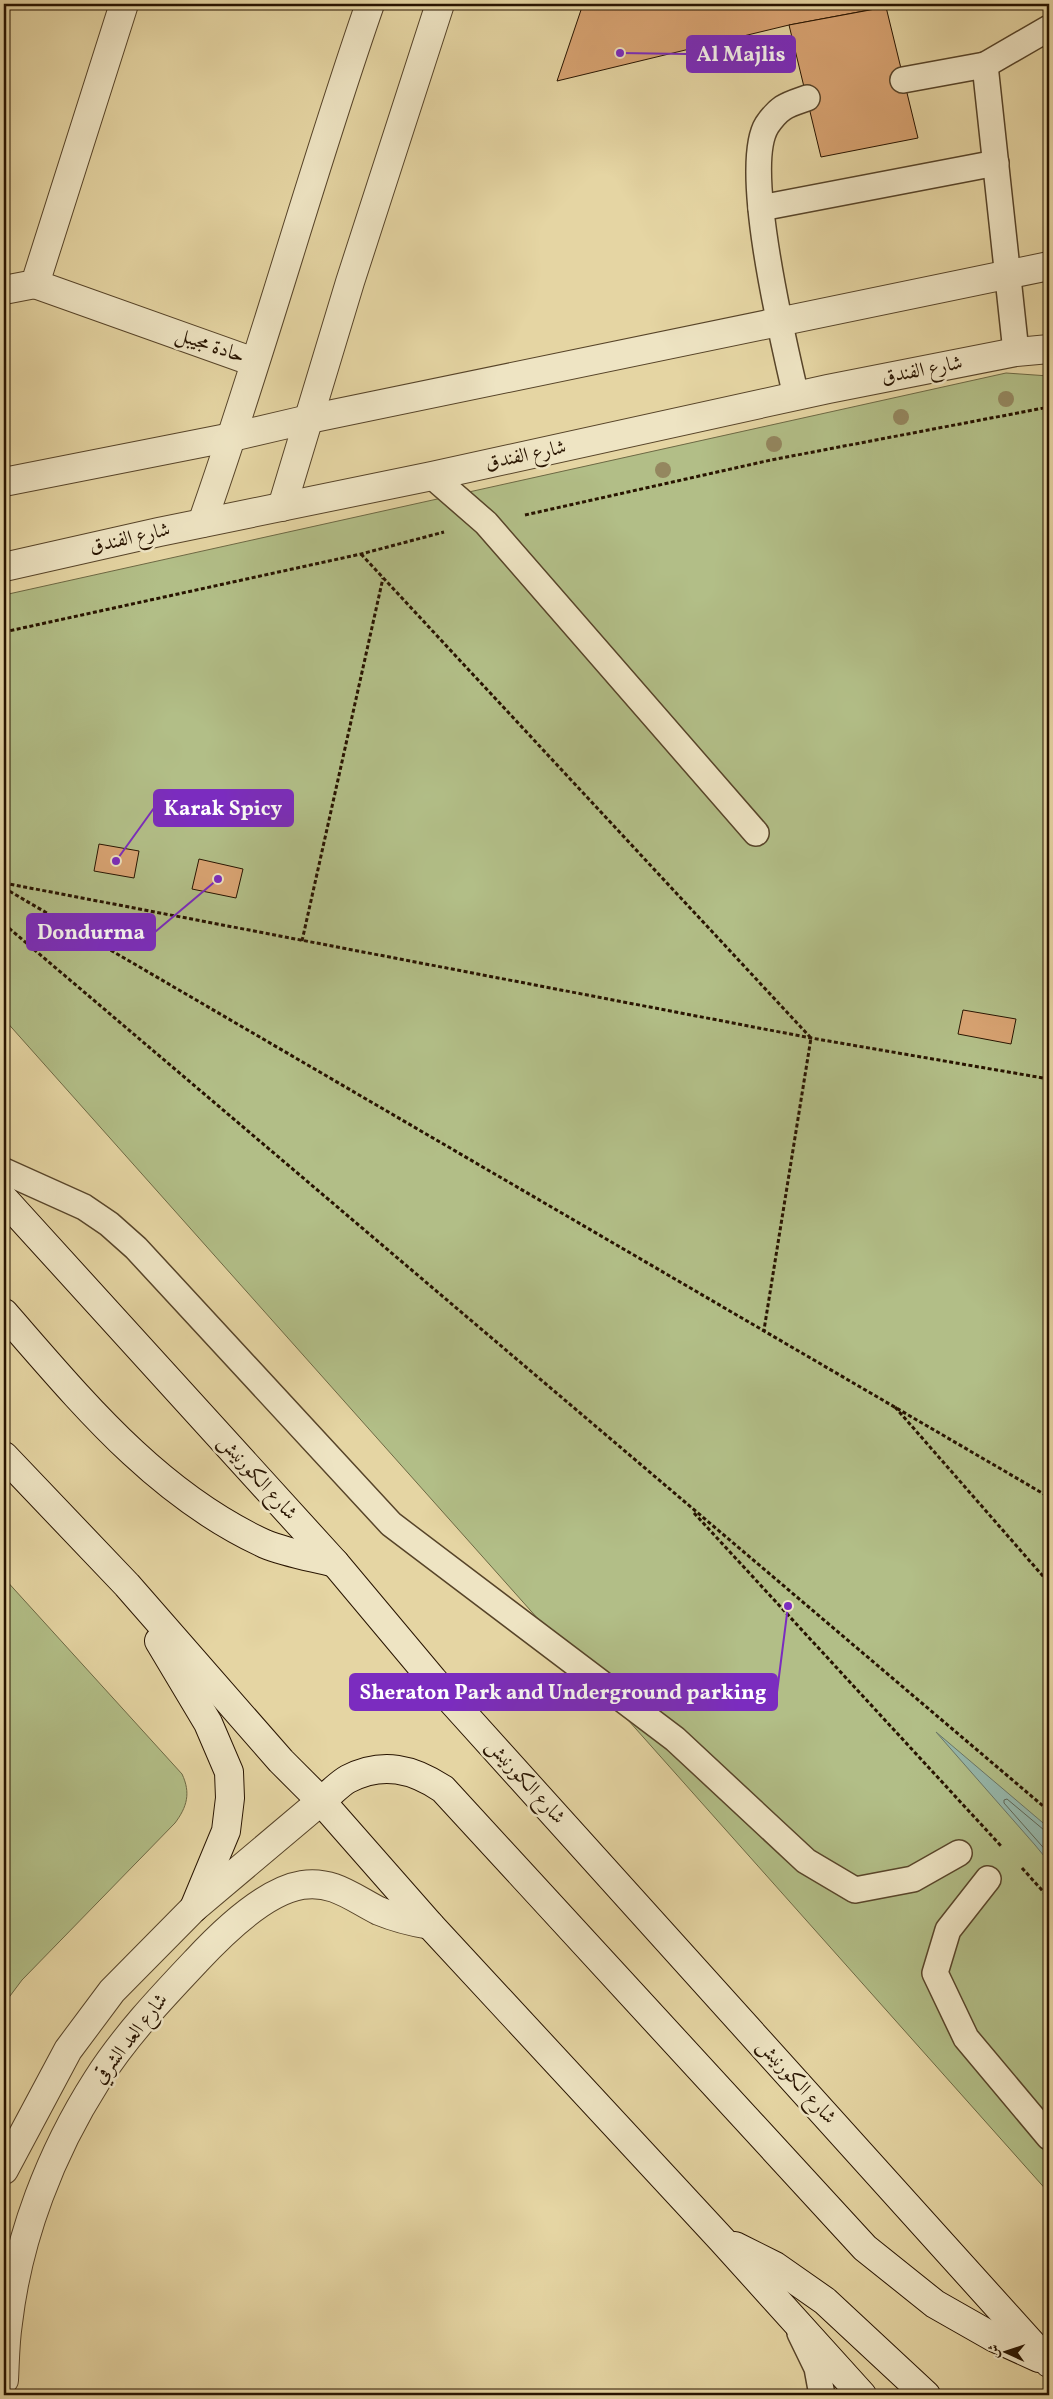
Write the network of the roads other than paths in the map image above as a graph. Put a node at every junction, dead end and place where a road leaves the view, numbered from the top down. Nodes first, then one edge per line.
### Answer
1 (124, 4) edge
2 (370, 4) edge
3 (440, 4) edge
4 (1049, 28) edge
5 (985, 65) junction
6 (903, 80) dead end
7 (807, 98) dead end
8 (996, 164) junction
9 (761, 208) junction
10 (1049, 266) edge
11 (1009, 273) junction
12 (35, 284) junction
13 (4, 290) edge
14 (780, 323) junction
15 (1049, 349) edge
16 (1016, 352) junction
17 (254, 362) junction
18 (796, 396) junction
19 (309, 419) junction
20 (232, 437) junction
21 (432, 476) junction
22 (4, 482) edge
23 (282, 507) junction
24 (202, 523) junction
25 (4, 567) edge
26 (756, 833) dead end
27 (4, 1171) edge
28 (4, 1199) edge
29 (4, 1313) edge
30 (4, 1456) edge
31 (335, 1563) junction
32 (127, 1586) junction
33 (321, 1801) junction
34 (959, 1853) dead end
35 (988, 1879) dead end
36 (194, 1908) junction
37 (430, 1925) junction
38 (1049, 2137) edge
39 (4, 2170) edge
40 (722, 2240) junction
41 (796, 2324) junction
42 (1049, 2363) edge
43 (4, 2380) edge
44 (822, 2395) edge
45 (862, 2395) edge
46 (926, 2395) edge

1 - 12 street
2 - 17 street
3 - 19 street
4 - 5 lane
5 - 6 lane
5 - 8 lane
7 - 9 lane
8 - 9 lane
8 - 11 lane
9 - 14 lane
10 - 11 street
11 - 14 street
11 - 16 lane
12 - 13 street
12 - 17 street, حادة مجيبل
14 - 18 lane
14 - 19 street
15 - 16 street, شارع الفندق
16 - 18 street, شارع الفندق
17 - 20 street, حادة مجيبل
18 - 21 street, شارع الفندق
19 - 20 street
19 - 23 street
20 - 22 street
20 - 24 street, حادة مجيبل
21 - 23 street, شارع الفندق
21 - 26 lane
23 - 24 street, شارع الفندق
24 - 25 street, شارع الفندق
27 - 34 lane
28 - 31 street, شارع الكورنيش
29 - 31 street
30 - 32 street
31 - 42 street, شارع الكورنيش
32 - 33 street
32 - 36 street
33 - 36 street, شارع العد الشرقي
33 - 37 street
33 - 42 street, شارع العد الشرقي
35 - 38 lane
36 - 39 street, شارع العد الشرقي
37 - 40 street
37 - 43 street, شارع العد الشرقي
40 - 41 street
40 - 46 street
41 - 44 lane
41 - 45 street

